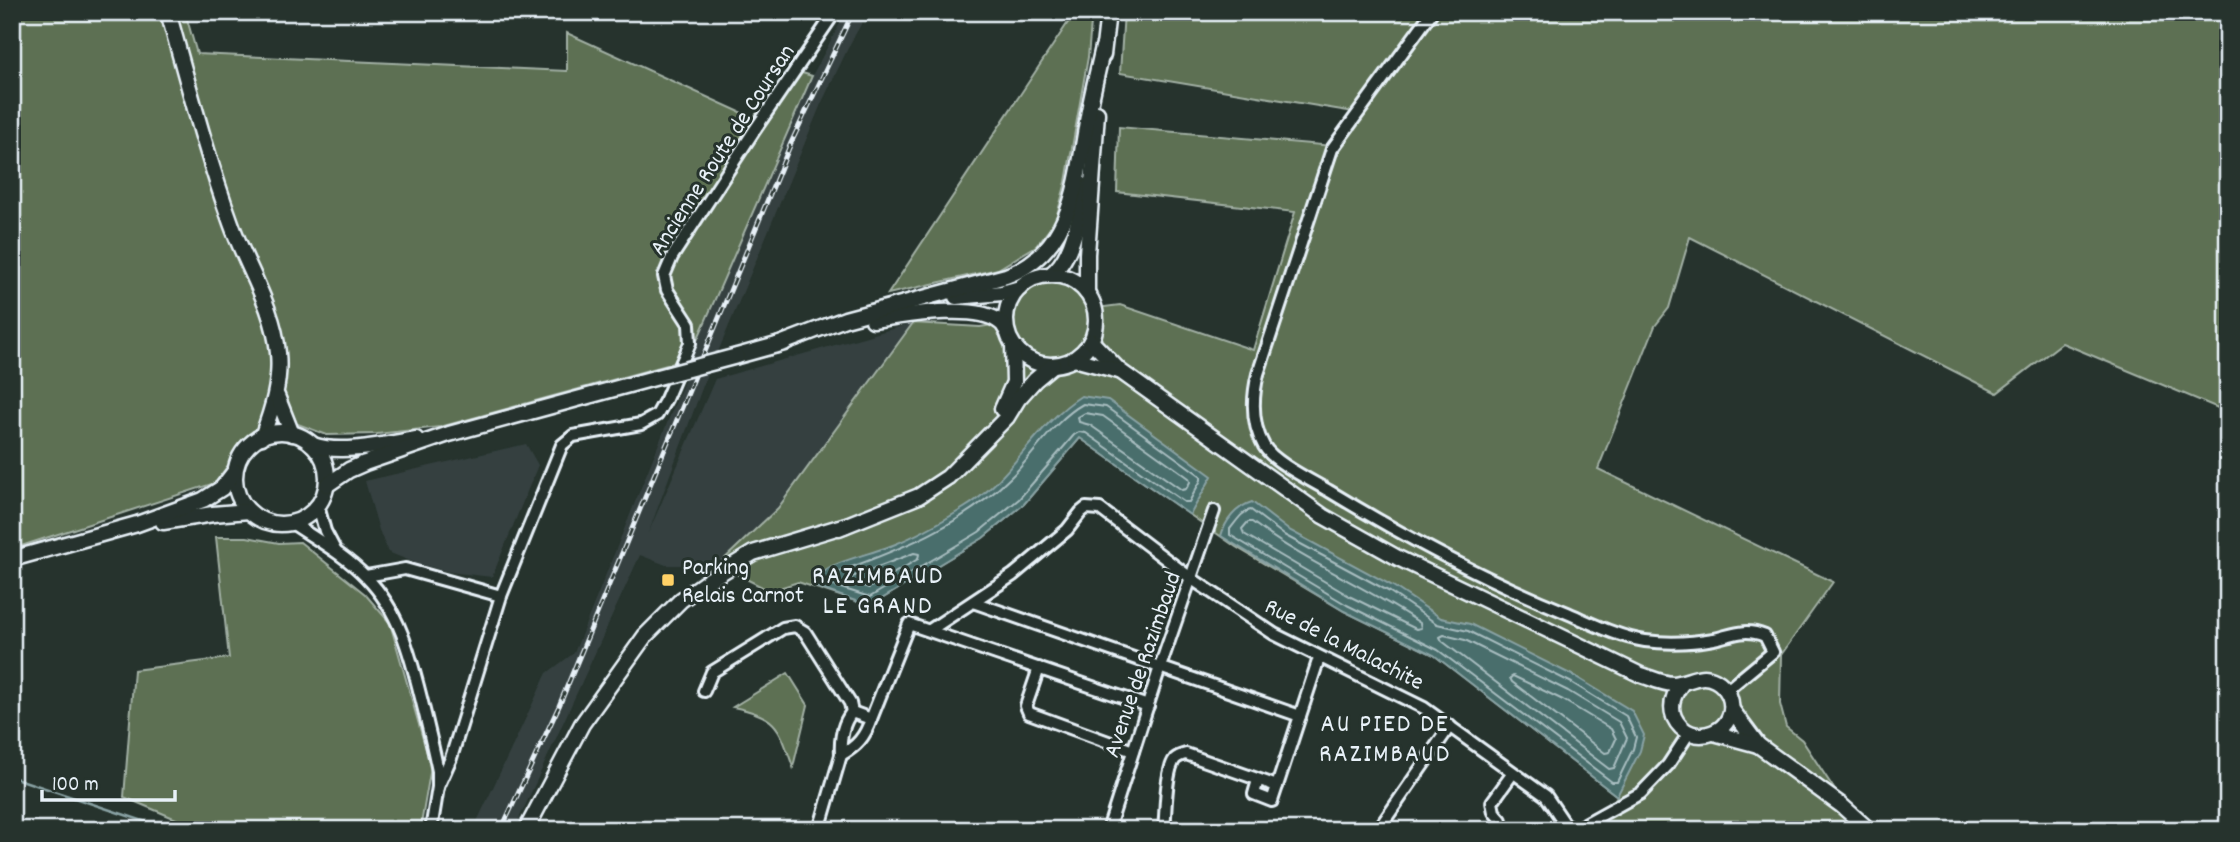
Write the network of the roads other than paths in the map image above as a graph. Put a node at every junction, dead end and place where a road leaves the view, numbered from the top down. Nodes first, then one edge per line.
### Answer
1 (168, 12) edge
2 (835, 12) edge
3 (1108, 12) edge
4 (1432, 12) edge
5 (1103, 47) junction
6 (1092, 167) junction
7 (1050, 275) junction
8 (1020, 288) junction
9 (1087, 293) junction
10 (860, 321) junction
11 (1010, 338) junction
12 (1091, 341) junction
13 (777, 345) junction
14 (1074, 359) junction
15 (1053, 365) junction
16 (1120, 372) junction
17 (276, 395) junction
18 (292, 434) junction
19 (449, 434) junction
20 (262, 437) junction
21 (986, 438) junction
22 (313, 445) junction
23 (236, 470) junction
24 (327, 485) junction
25 (318, 506) junction
26 (249, 511) junction
27 (1214, 512) dead end
28 (292, 523) junction
29 (137, 524) junction
30 (336, 552) junction
31 (12, 559) edge
32 (366, 576) junction
33 (1192, 579) junction
34 (501, 596) junction
35 (973, 601) junction
36 (930, 629) junction
37 (1319, 658) junction
38 (1160, 667) junction
39 (1039, 668) junction
40 (1641, 675) junction
41 (1683, 682) junction
42 (1727, 690) junction
43 (705, 691) dead end
44 (1148, 705) junction
45 (1732, 710) junction
46 (852, 712) junction
47 (1673, 714) junction
48 (1300, 716) junction
49 (871, 719) junction
50 (1450, 726) junction
51 (1689, 733) junction
52 (1714, 733) junction
53 (1758, 745) junction
54 (1133, 751) junction
55 (841, 755) junction
56 (1513, 773) junction
57 (438, 787) junction
58 (1501, 820) dead end
59 (431, 830) edge
60 (526, 830) edge
61 (819, 830) edge
62 (1108, 830) edge
63 (1164, 830) edge
64 (1378, 830) edge
65 (1569, 830) edge
66 (1574, 830) edge
67 (1869, 830) edge

1 - 17 main road
2 - 34 street, Ancienne Route de Coursan
3 - 5 main road
4 - 42 street
5 - 6 main road
5 - 13 main road
6 - 7 main road
6 - 9 main road
7 - 8 main road
7 - 9 main road
8 - 10 main road
8 - 11 main road
9 - 12 main road
10 - 11 main road
10 - 13 main road
11 - 15 main road
11 - 21 main road
12 - 14 main road
12 - 16 main road
13 - 19 main road, bridge
14 - 15 main road
14 - 16 main road
15 - 21 main road
16 - 40 main road
17 - 18 main road
17 - 20 main road
18 - 20 main road
18 - 22 main road
19 - 22 main road
19 - 24 main road
20 - 23 main road
21 - 60 main road
22 - 24 main road
23 - 26 main road
23 - 29 main road
24 - 25 main road
25 - 28 main road
25 - 30 street
26 - 28 main road
26 - 29 main road
27 - 33 street, Avenue de Razimbaud
28 - 30 street
29 - 31 main road
30 - 32 street
32 - 34 street
32 - 57 street
33 - 35 street, Rue de la Malachite
33 - 37 street, Rue de la Malachite
33 - 38 street, Avenue de Razimbaud
34 - 57 street, Ancienne Route de Coursan
35 - 36 street
35 - 38 street
36 - 39 street
36 - 49 street
37 - 48 street
37 - 50 street, Rue de la Malachite
38 - 44 street, Avenue de Razimbaud
38 - 48 street
39 - 44 street
39 - 54 street
40 - 41 main road
40 - 47 main road
41 - 42 main road
41 - 47 main road
42 - 45 main road
43 - 46 street
44 - 54 street, Avenue de Razimbaud
45 - 52 main road
45 - 53 main road
46 - 49 street
46 - 55 street
47 - 51 main road
48 - 63 street
49 - 55 street
50 - 56 street, Rue de la Malachite
50 - 64 street
51 - 52 main road
51 - 66 street
52 - 53 main road
53 - 67 main road
54 - 62 street, Avenue de Razimbaud
55 - 61 street
56 - 58 street
56 - 65 street, Rue de la Malachite
57 - 59 street

